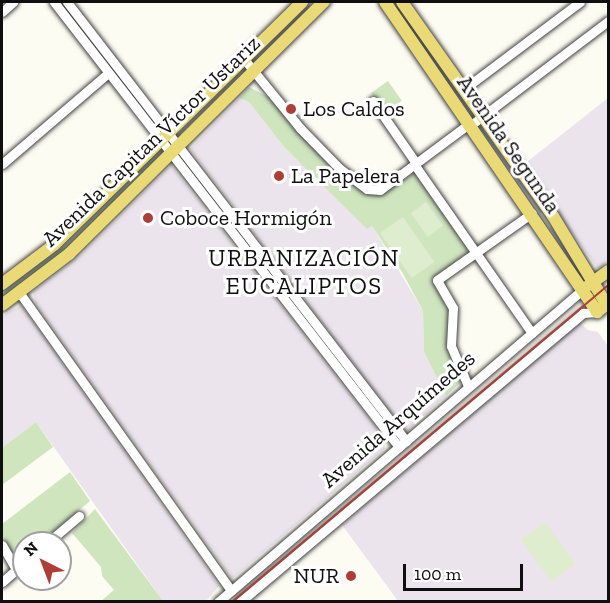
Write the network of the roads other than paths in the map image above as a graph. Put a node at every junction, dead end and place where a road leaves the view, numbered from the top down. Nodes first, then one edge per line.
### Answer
1 (13, 2) edge
2 (54, 2) edge
3 (67, 2) edge
4 (302, 2) edge
5 (324, 2) edge
6 (385, 2) edge
7 (402, 2) edge
8 (580, 2) edge
9 (2, 12) edge
10 (609, 21) edge
11 (244, 59) junction
12 (254, 70) junction
13 (108, 73) junction
14 (464, 90) junction
15 (373, 101) dead end
16 (483, 117) junction
17 (471, 124) junction
18 (163, 137) junction
19 (176, 149) junction
20 (415, 164) junction
21 (2, 165) edge
22 (532, 213) junction
23 (475, 252) junction
24 (609, 271) edge
25 (595, 282) junction
26 (2, 284) edge
27 (583, 289) junction
28 (19, 292) junction
29 (2, 305) edge
30 (605, 307) edge
31 (532, 333) junction
32 (468, 386) junction
33 (402, 444) junction
34 (79, 516) dead end
35 (61, 531) edge
36 (2, 545) edge
37 (12, 557) edge
38 (231, 590) junction
39 (218, 602) edge
40 (240, 602) edge

1 - 9 street
2 - 13 street
3 - 18 street
4 - 11 main road, Avenida Capitan Víctor Ustariz
5 - 12 main road, Avenida Capitan Víctor Ustariz
6 - 17 main road, Avenida Segunda
7 - 14 main road, Avenida Segunda
8 - 14 street
10 - 16 street
11 - 12 street
11 - 18 main road, Avenida Capitan Víctor Ustariz
12 - 19 main road, Avenida Capitan Víctor Ustariz
12 - 20 street
13 - 18 street
13 - 21 street
14 - 16 main road, Avenida Segunda
15 - 20 street
16 - 17 street
16 - 25 main road, Avenida Segunda
17 - 20 street
17 - 22 main road, Avenida Segunda
18 - 19 street
18 - 26 main road, Avenida Capitan Víctor Ustariz
19 - 28 main road, Avenida Capitan Víctor Ustariz
19 - 33 street
20 - 23 street
22 - 23 street
22 - 27 main road, Avenida Segunda
23 - 31 street
23 - 32 street
24 - 25 main road, Avenida Arquímedes
25 - 27 main road, Avenida Arquímedes
25 - 30 main road, Avenida Segunda
27 - 30 main road, Avenida Segunda
27 - 31 street, Avenida Arquímedes
28 - 29 main road, Avenida Capitan Víctor Ustariz
28 - 38 street
30 - 40 street, Avenida Arquímedes
31 - 32 street, Avenida Arquímedes
32 - 33 street, Avenida Arquímedes
33 - 38 street, Avenida Arquímedes
34 - 35 street
36 - 37 street
38 - 39 street, Avenida Arquímedes

